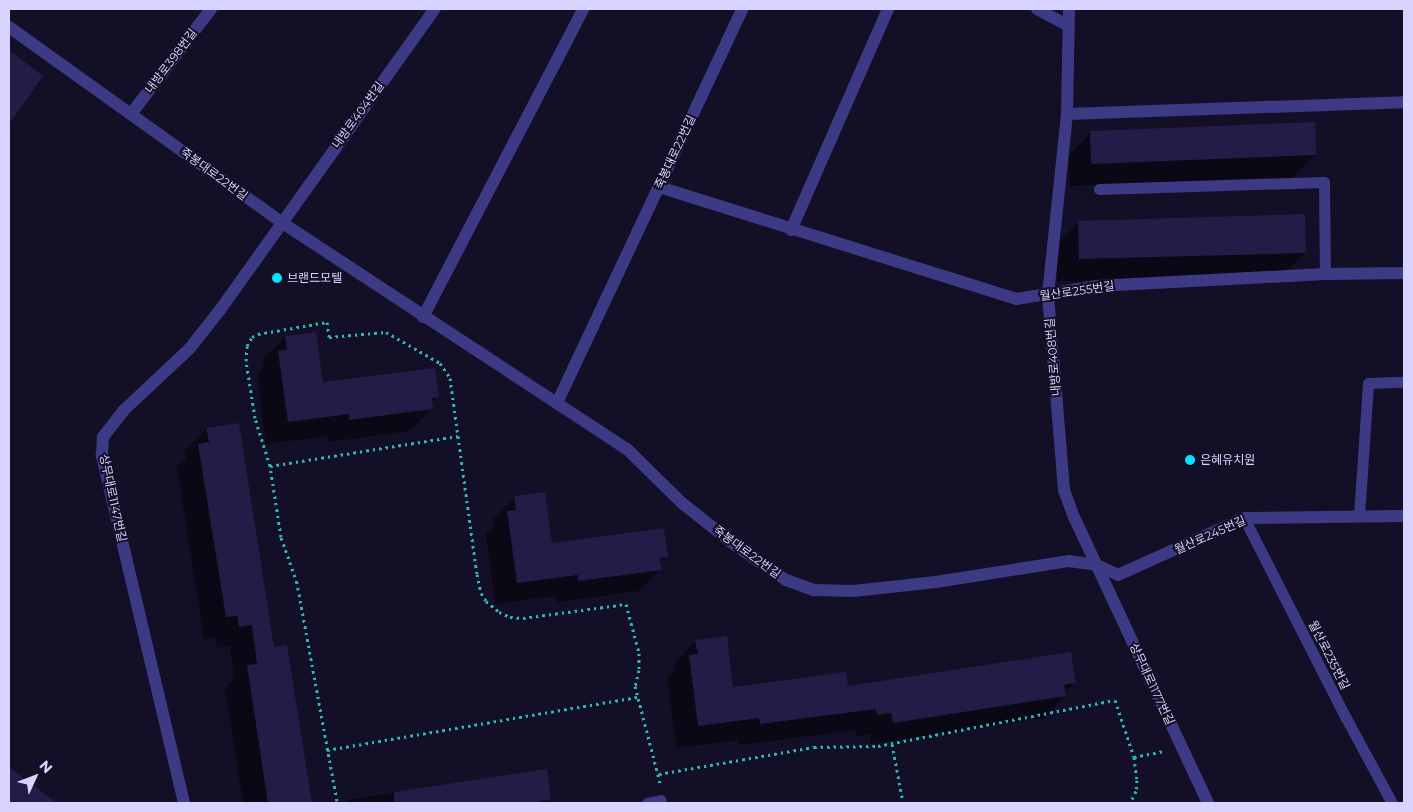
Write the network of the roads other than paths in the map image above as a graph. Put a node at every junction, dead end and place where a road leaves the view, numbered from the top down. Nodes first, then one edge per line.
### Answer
1 (211, 9) edge
2 (435, 9) edge
3 (583, 9) edge
4 (742, 9) edge
5 (888, 9) edge
6 (1037, 9) edge
7 (1069, 9) edge
8 (1069, 26) junction
9 (9, 27) edge
10 (1404, 102) edge
11 (131, 114) junction
12 (1066, 114) junction
13 (659, 187) junction
14 (1100, 189) dead end
15 (281, 222) junction
16 (791, 230) junction
17 (1404, 273) edge
18 (1325, 274) junction
19 (1048, 295) junction
20 (423, 317) junction
21 (1404, 382) edge
22 (557, 403) junction
23 (1359, 516) junction
24 (1404, 516) edge
25 (1244, 518) junction
26 (1097, 565) junction
27 (661, 800) road end
28 (184, 803) edge
29 (647, 803) edge
30 (1208, 803) edge
31 (1392, 803) edge

1 - 11 street, 내방로398번길
2 - 15 street, 내방로404번길
3 - 20 street
4 - 13 street, 죽봉대로22번길
5 - 16 street
6 - 8 street
7 - 8 street, 내방로408번길
8 - 12 street, 내방로408번길
9 - 11 street, 죽봉대로22번길
10 - 12 street
11 - 15 street, 죽봉대로22번길
12 - 19 street, 내방로408번길
13 - 16 street, 월산로255번길
13 - 22 street, 죽봉대로22번길
14 - 18 lane
15 - 20 street, 죽봉대로22번길
15 - 28 street, 상무대로1147번길
16 - 19 street, 월산로255번길
17 - 18 street, 월산로255번길
18 - 19 street, 월산로255번길
19 - 26 street, 내방로408번길
20 - 22 street, 죽봉대로22번길
21 - 23 lane
22 - 26 street, 죽봉대로22번길
23 - 24 street, 월산로245번길
23 - 25 street, 월산로245번길
25 - 26 street, 월산로245번길
25 - 31 lane, 월산로235번길
26 - 30 street, 상무대로1177번길
27 - 29 lane

